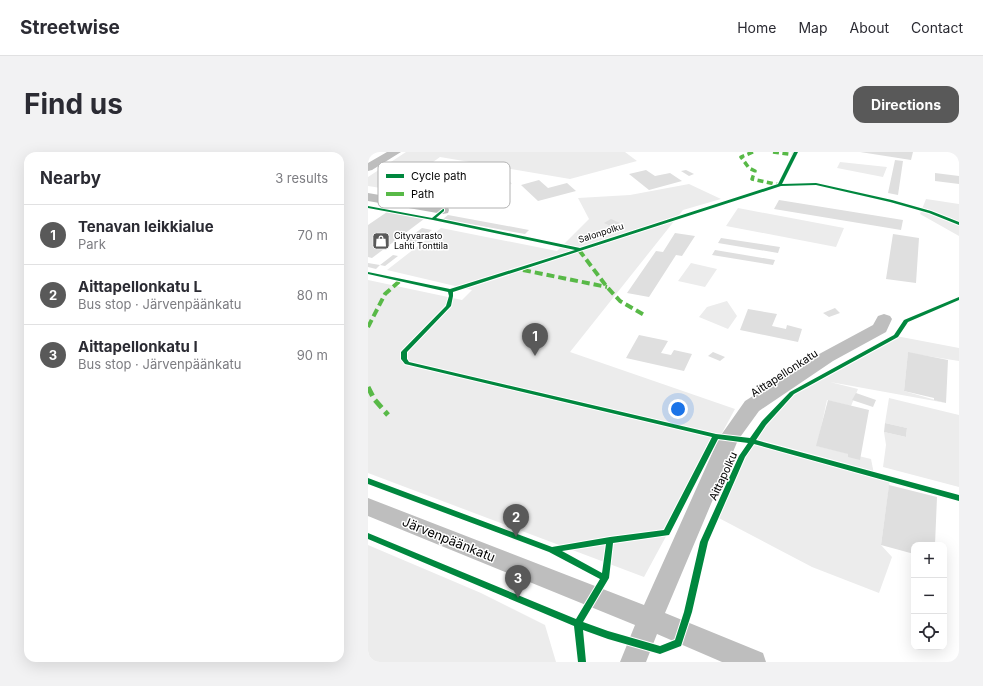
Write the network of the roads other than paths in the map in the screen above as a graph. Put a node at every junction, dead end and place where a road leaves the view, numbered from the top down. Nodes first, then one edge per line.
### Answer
1 (395, 152) edge
2 (378, 162) edge
3 (378, 162) edge
4 (368, 168) edge
5 (368, 197) edge
6 (378, 199) edge
7 (431, 208) edge
8 (443, 210) dead end
9 (884, 319) dead end
10 (368, 507) edge
11 (650, 619) junction
12 (634, 662) edge
13 (753, 662) edge

1 - 2 street
3 - 4 street
5 - 6 street
7 - 8 street
9 - 11 street, Aittapellonkatu
10 - 11 street, Järvenpäänkatu
11 - 12 street, Aittapellonkatu
11 - 13 street, Järvenpäänkatu

